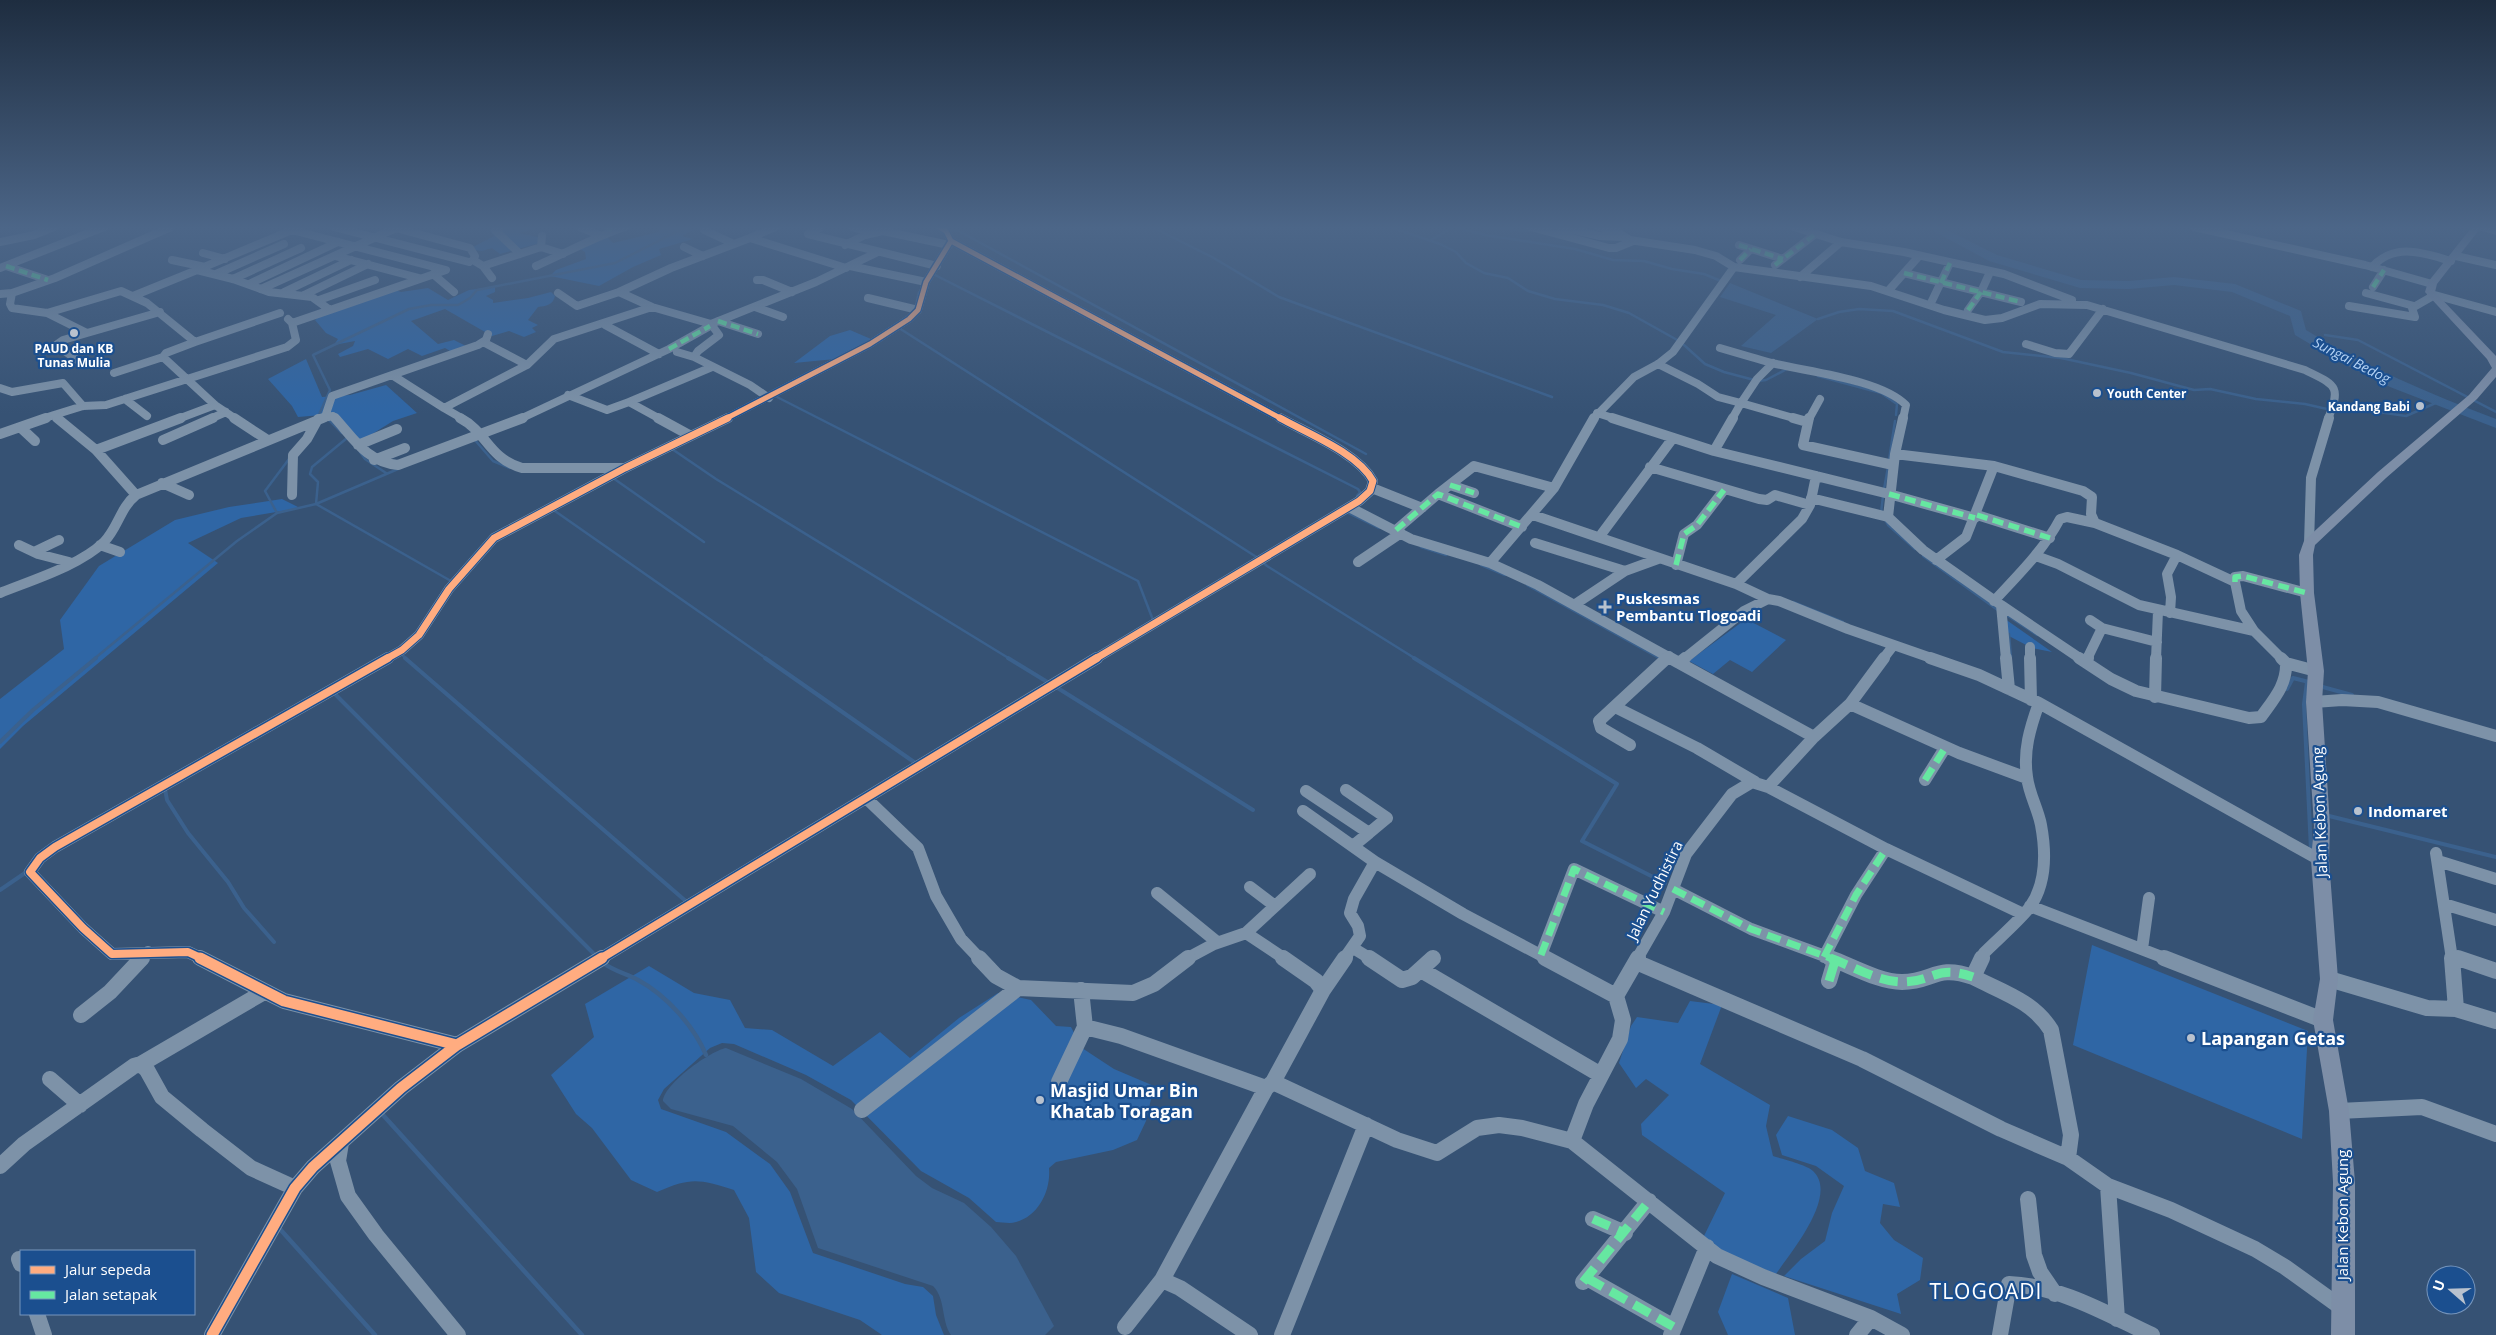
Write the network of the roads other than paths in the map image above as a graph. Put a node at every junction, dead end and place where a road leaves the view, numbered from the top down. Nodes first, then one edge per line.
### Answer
1 (22, 289) edge
2 (149, 289) edge
3 (264, 289) edge
4 (290, 289) edge
5 (316, 289) edge
6 (349, 289) edge
7 (388, 289) edge
8 (451, 289) edge
9 (625, 289) edge
10 (785, 289) edge
11 (798, 289) edge
12 (924, 289) edge
13 (1037, 289) edge
14 (1719, 289) edge
15 (1885, 289) edge
16 (1938, 289) edge
17 (1969, 289) edge
18 (2044, 289) edge
19 (2370, 289) edge
20 (2428, 289) edge
21 (1889, 290) joint
22 (2432, 291) junction
23 (284, 292) junction
24 (454, 292) dead end
25 (619, 292) junction
26 (792, 292) junction
27 (1981, 292) junction
28 (12, 293) junction
29 (558, 293) dead end
30 (0, 294) edge
31 (304, 295) junction
32 (133, 296) junction
33 (868, 298) dead end
34 (319, 300) junction
35 (2021, 302) dead end
36 (1930, 305) junction
37 (2087, 305) junction
38 (2349, 306) dead end
39 (2414, 306) junction
40 (652, 307) junction
41 (755, 307) junction
42 (2103, 309) junction
43 (330, 310) junction
44 (918, 310) junction
45 (1968, 310) dead end
46 (160, 312) junction
47 (2496, 312) edge
48 (47, 313) junction
49 (783, 317) dead end
50 (292, 323) junction
51 (605, 324) junction
52 (713, 324) junction
53 (87, 333) junction
54 (488, 334) dead end
55 (758, 334) dead end
56 (195, 342) junction
57 (483, 342) junction
58 (2026, 344) dead end
59 (1720, 348) dead end
60 (677, 352) dead end
61 (659, 354) junction
62 (163, 357) junction
63 (694, 357) junction
64 (2495, 361) edge
65 (1772, 363) junction
66 (84, 364) dead end
67 (1658, 364) junction
68 (527, 365) junction
69 (712, 366) junction
70 (2496, 370) edge
71 (114, 373) dead end
72 (392, 375) junction
73 (186, 380) junction
74 (0, 388) edge
75 (12, 392) junction
76 (0, 395) edge
77 (568, 395) junction
78 (769, 398) junction
79 (125, 399) junction
80 (1820, 399) dead end
81 (629, 402) junction
82 (1741, 403) junction
83 (215, 405) junction
84 (83, 406) junction
85 (444, 408) junction
86 (226, 412) junction
87 (1597, 413) junction
88 (54, 415) junction
89 (147, 416) dead end
90 (321, 418) junction
91 (1807, 422) junction
92 (20, 427) junction
93 (397, 429) dead end
94 (0, 434) edge
95 (480, 434) junction
96 (691, 436) junction
97 (1673, 438) junction
98 (266, 439) junction
99 (163, 440) dead end
100 (35, 441) dead end
101 (358, 445) junction
102 (405, 448) dead end
103 (96, 450) junction
104 (1714, 451) junction
105 (1894, 459) junction
106 (374, 460) junction
107 (1994, 466) junction
108 (1650, 467) junction
109 (625, 468) junction
110 (1816, 476) junction
111 (162, 483) junction
112 (1450, 485) junction
113 (1372, 488) junction
114 (1554, 488) junction
115 (1724, 490) junction
116 (1474, 493) dead end
117 (1438, 494) junction
118 (1889, 494) junction
119 (136, 495) junction
120 (189, 495) dead end
121 (292, 495) dead end
122 (1811, 502) junction
123 (1349, 507) junction
124 (1422, 508) junction
125 (1533, 516) junction
126 (1888, 517) junction
127 (1976, 517) junction
128 (2095, 523) junction
129 (1522, 527) junction
130 (1398, 531) junction
131 (1600, 536) junction
132 (2050, 538) junction
133 (59, 540) dead end
134 (1535, 544) dead end
135 (2309, 544) junction
136 (19, 545) dead end
137 (100, 545) junction
138 (34, 552) junction
139 (120, 552) dead end
140 (2177, 555) junction
141 (2036, 556) junction
142 (1658, 559) junction
143 (1936, 560) junction
144 (69, 562) junction
145 (1358, 562) dead end
146 (1490, 563) junction
147 (1676, 565) junction
148 (1626, 571) junction
149 (2235, 582) junction
150 (1736, 584) junction
151 (0, 593) edge
152 (2308, 593) junction
153 (1768, 599) junction
154 (1997, 603) junction
155 (1574, 605) junction
156 (2158, 611) junction
157 (2170, 613) junction
158 (2090, 620) dead end
159 (2102, 628) junction
160 (2254, 631) junction
161 (2157, 642) junction
162 (1893, 646) junction
163 (2030, 647) dead end
164 (1674, 659) junction
165 (2086, 662) junction
166 (2286, 663) junction
167 (2316, 671) junction
168 (2009, 689) junction
169 (2155, 697) junction
170 (2035, 701) junction
171 (2314, 702) junction
172 (1850, 704) junction
173 (1615, 707) junction
174 (2496, 736) edge
175 (1814, 737) junction
176 (1630, 745) dead end
177 (1945, 748) junction
178 (2027, 778) junction
179 (1925, 780) dead end
180 (1755, 782) junction
181 (1768, 787) junction
182 (1346, 790) dead end
183 (1306, 791) dead end
184 (866, 798) junction
185 (1303, 811) dead end
186 (1369, 833) junction
187 (1352, 846) junction
188 (1886, 849) junction
189 (2320, 860) junction
190 (1375, 862) junction
191 (1310, 874) dead end
192 (2496, 879) edge
193 (1250, 887) dead end
194 (1673, 889) junction
195 (1157, 893) dead end
196 (2149, 898) dead end
197 (2444, 904) junction
198 (1275, 906) junction
199 (2026, 909) junction
200 (1664, 912) junction
201 (2496, 920) edge
202 (1246, 933) junction
203 (1217, 942) junction
204 (1353, 948) junction
205 (2142, 949) junction
206 (148, 952) junction
207 (1540, 955) junction
208 (2452, 956) junction
209 (1434, 957) dead end
210 (1830, 959) junction
211 (1636, 962) junction
212 (1421, 970) junction
213 (2496, 972) edge
214 (1973, 977) junction
215 (2329, 979) junction
216 (1829, 981) dead end
217 (1018, 988) junction
218 (1081, 990) junction
219 (1323, 990) junction
220 (264, 992) junction
221 (1616, 996) junction
222 (2456, 1009) junction
223 (81, 1015) dead end
224 (2323, 1020) junction
225 (2496, 1021) edge
226 (1085, 1027) junction
227 (457, 1045) junction
228 (141, 1064) junction
229 (1601, 1075) junction
230 (50, 1079) dead end
231 (1059, 1082) dead end
232 (1269, 1085) junction
233 (80, 1105) junction
234 (862, 1110) dead end
235 (2339, 1111) junction
236 (1366, 1125) junction
237 (2496, 1134) edge
238 (1572, 1141) junction
239 (341, 1143) junction
240 (2068, 1158) junction
241 (0, 1166) edge
242 (2108, 1186) junction
243 (296, 1188) junction
244 (2028, 1199) dead end
245 (1649, 1201) junction
246 (1593, 1219) dead end
247 (1625, 1233) junction
248 (1707, 1247) junction
249 (1162, 1280) junction
250 (2055, 1294) junction
251 (2342, 1308) junction
252 (37, 1315) edge
253 (1871, 1318) junction
254 (2117, 1319) junction
255 (1125, 1327) dead end
256 (1673, 1331) edge
257 (44, 1335) edge
258 (212, 1335) edge
259 (458, 1335) edge
260 (1250, 1335) edge
261 (1282, 1335) edge
262 (1857, 1335) edge
263 (1902, 1335) edge
264 (2000, 1335) edge
265 (2152, 1335) edge
266 (2343, 1335) edge

1 - 28 street
2 - 32 street
3 - 23 street
4 - 23 street
5 - 31 street
6 - 34 street
7 - 43 street
8 - 24 street
9 - 25 street
10 - 26 street
11 - 26 street
12 - 44 street
13 - 113 street
14 - 67 street
15 - 21 street
16 - 36 street
17 - 27 street
18 - 37 street
19 - 39 street
20 - 22 street
21 - 36 street
22 - 39 street
22 - 47 street
22 - 64 main road
23 - 31 street
25 - 29 street
25 - 40 street
26 - 41 street
27 - 35 street
27 - 45 street
28 - 30 street
28 - 48 street
31 - 34 street
32 - 46 street
32 - 48 street
33 - 44 street
34 - 43 street
36 - 37 street
37 - 42 street
38 - 39 street
40 - 51 street
40 - 52 street
41 - 49 street
41 - 52 street
42 - 58 street
42 - 135 street
43 - 50 street
44 - 78 street
46 - 53 street
46 - 56 street
48 - 53 street
50 - 56 street
50 - 73 street
51 - 61 street
51 - 68 street
52 - 55 street
52 - 61 street
52 - 63 street
53 - 66 street
54 - 57 street
56 - 62 street
57 - 68 street
57 - 72 street
59 - 65 street
60 - 63 street
61 - 77 street
62 - 71 street
62 - 73 street
63 - 69 street
65 - 82 street
65 - 105 street
67 - 82 street
67 - 87 street
68 - 85 street
69 - 78 street
69 - 81 street
70 - 135 main road
72 - 85 street
72 - 90 street
73 - 79 street
73 - 83 street
74 - 75 street
75 - 76 street
75 - 84 street
77 - 81 street
77 - 95 street
78 - 96 street
79 - 84 street
79 - 89 street
80 - 91 street
81 - 96 street
82 - 91 street
82 - 104 street
83 - 86 street
83 - 103 street
84 - 88 street
85 - 95 street
86 - 98 street
86 - 99 street
87 - 97 street
87 - 114 street
88 - 92 street
88 - 103 street
90 - 98 street
90 - 101 street
90 - 121 street
91 - 105 street
92 - 94 street
92 - 100 street
93 - 101 street
95 - 106 street
95 - 109 street
96 - 109 street
97 - 104 street
97 - 108 street
98 - 111 street
101 - 106 street
102 - 106 street
103 - 119 street
104 - 110 street
105 - 107 street
105 - 118 street
107 - 127 street
107 - 128 street
108 - 115 street
108 - 131 street
109 - 206 street
110 - 118 street
110 - 122 street
111 - 119 street
111 - 120 street
112 - 114 street
112 - 116 street
112 - 117 street
113 - 123 street
113 - 124 street
114 - 125 street
115 - 122 street
115 - 147 street
117 - 124 street
117 - 129 street
118 - 126 street
118 - 127 street
119 - 137 street
122 - 126 street
122 - 150 street
123 - 130 street
123 - 184 street
124 - 130 street
125 - 129 street
125 - 131 street
126 - 143 street
127 - 132 street
127 - 143 street
128 - 132 street
128 - 140 street
129 - 146 street
130 - 145 street
130 - 146 street
131 - 142 street
132 - 141 street
133 - 138 street
134 - 148 street
135 - 152 main road, Jalan Kebon Agung
136 - 138 street
137 - 139 street
137 - 144 street
138 - 144 street
140 - 149 street
140 - 157 street
141 - 154 street
141 - 156 street
142 - 147 street
142 - 148 street
143 - 154 street
144 - 151 street
146 - 155 street
147 - 150 street
148 - 155 street
149 - 152 street
149 - 160 street
150 - 153 street
152 - 167 main road, Jalan Kebon Agung
153 - 162 street
153 - 164 street
154 - 165 street
154 - 168 street
155 - 164 street
156 - 157 street
156 - 161 street
157 - 160 street
158 - 159 street
159 - 161 street
159 - 165 street
160 - 166 street
161 - 169 street
162 - 168 street
162 - 172 street
163 - 170 street
164 - 173 street
164 - 175 street
165 - 169 street
166 - 167 street
166 - 169 street
167 - 171 main road, Jalan Kebon Agung
168 - 170 street
170 - 178 street
170 - 189 street
171 - 174 street
171 - 189 main road, Jalan Kebon Agung
172 - 175 street
172 - 177 street
173 - 176 street
173 - 180 street
175 - 181 street
177 - 178 street
177 - 179 street
178 - 199 street
180 - 181 street
180 - 194 street, Jalan Yudhistira
181 - 188 street
182 - 186 street
183 - 186 street
184 - 217 street
184 - 227 street
185 - 187 street
186 - 187 street
187 - 190 street
188 - 199 street
188 - 210 street
189 - 215 main road, Jalan Kebon Agung
190 - 204 street
190 - 207 street
191 - 198 street
192 - 197 street
193 - 198 street
194 - 200 street, Jalan Yudhistira
194 - 210 street
195 - 203 street
196 - 205 street
197 - 201 street
197 - 208 street
198 - 202 street
199 - 205 street
199 - 214 street
200 - 207 street
200 - 211 street, Jalan Yudhistira
202 - 203 street
202 - 219 street
203 - 218 street
204 - 212 street
204 - 219 street
205 - 224 street
206 - 220 street
206 - 223 street
207 - 221 street
208 - 213 street
208 - 222 street
209 - 212 street
210 - 214 street
210 - 216 street
211 - 221 street, Jalan Yudhistira
211 - 240 street
212 - 229 street
214 - 240 street
215 - 222 street
215 - 224 main road, Jalan Kebon Agung
217 - 218 street
217 - 234 street
218 - 226 street
219 - 232 street
220 - 227 street
220 - 228 street
221 - 229 street
222 - 225 street
224 - 235 main road, Jalan Kebon Agung
226 - 231 street
226 - 232 street
227 - 239 street
228 - 233 street
228 - 243 street
229 - 238 street
230 - 233 street
232 - 236 street
232 - 249 street
233 - 241 street
235 - 237 street
235 - 251 main road, Jalan Kebon Agung
236 - 238 street
236 - 261 street
238 - 245 street
239 - 243 street
239 - 259 street
240 - 242 street
242 - 251 street
242 - 254 street
243 - 258 street
244 - 250 street
245 - 247 street
245 - 248 street
246 - 247 street
247 - 256 street
248 - 253 street
248 - 256 street
249 - 255 street
249 - 260 street
250 - 254 street
250 - 264 street
251 - 266 main road, Jalan Kebon Agung
252 - 257 street
253 - 262 street
253 - 263 street
254 - 265 street

